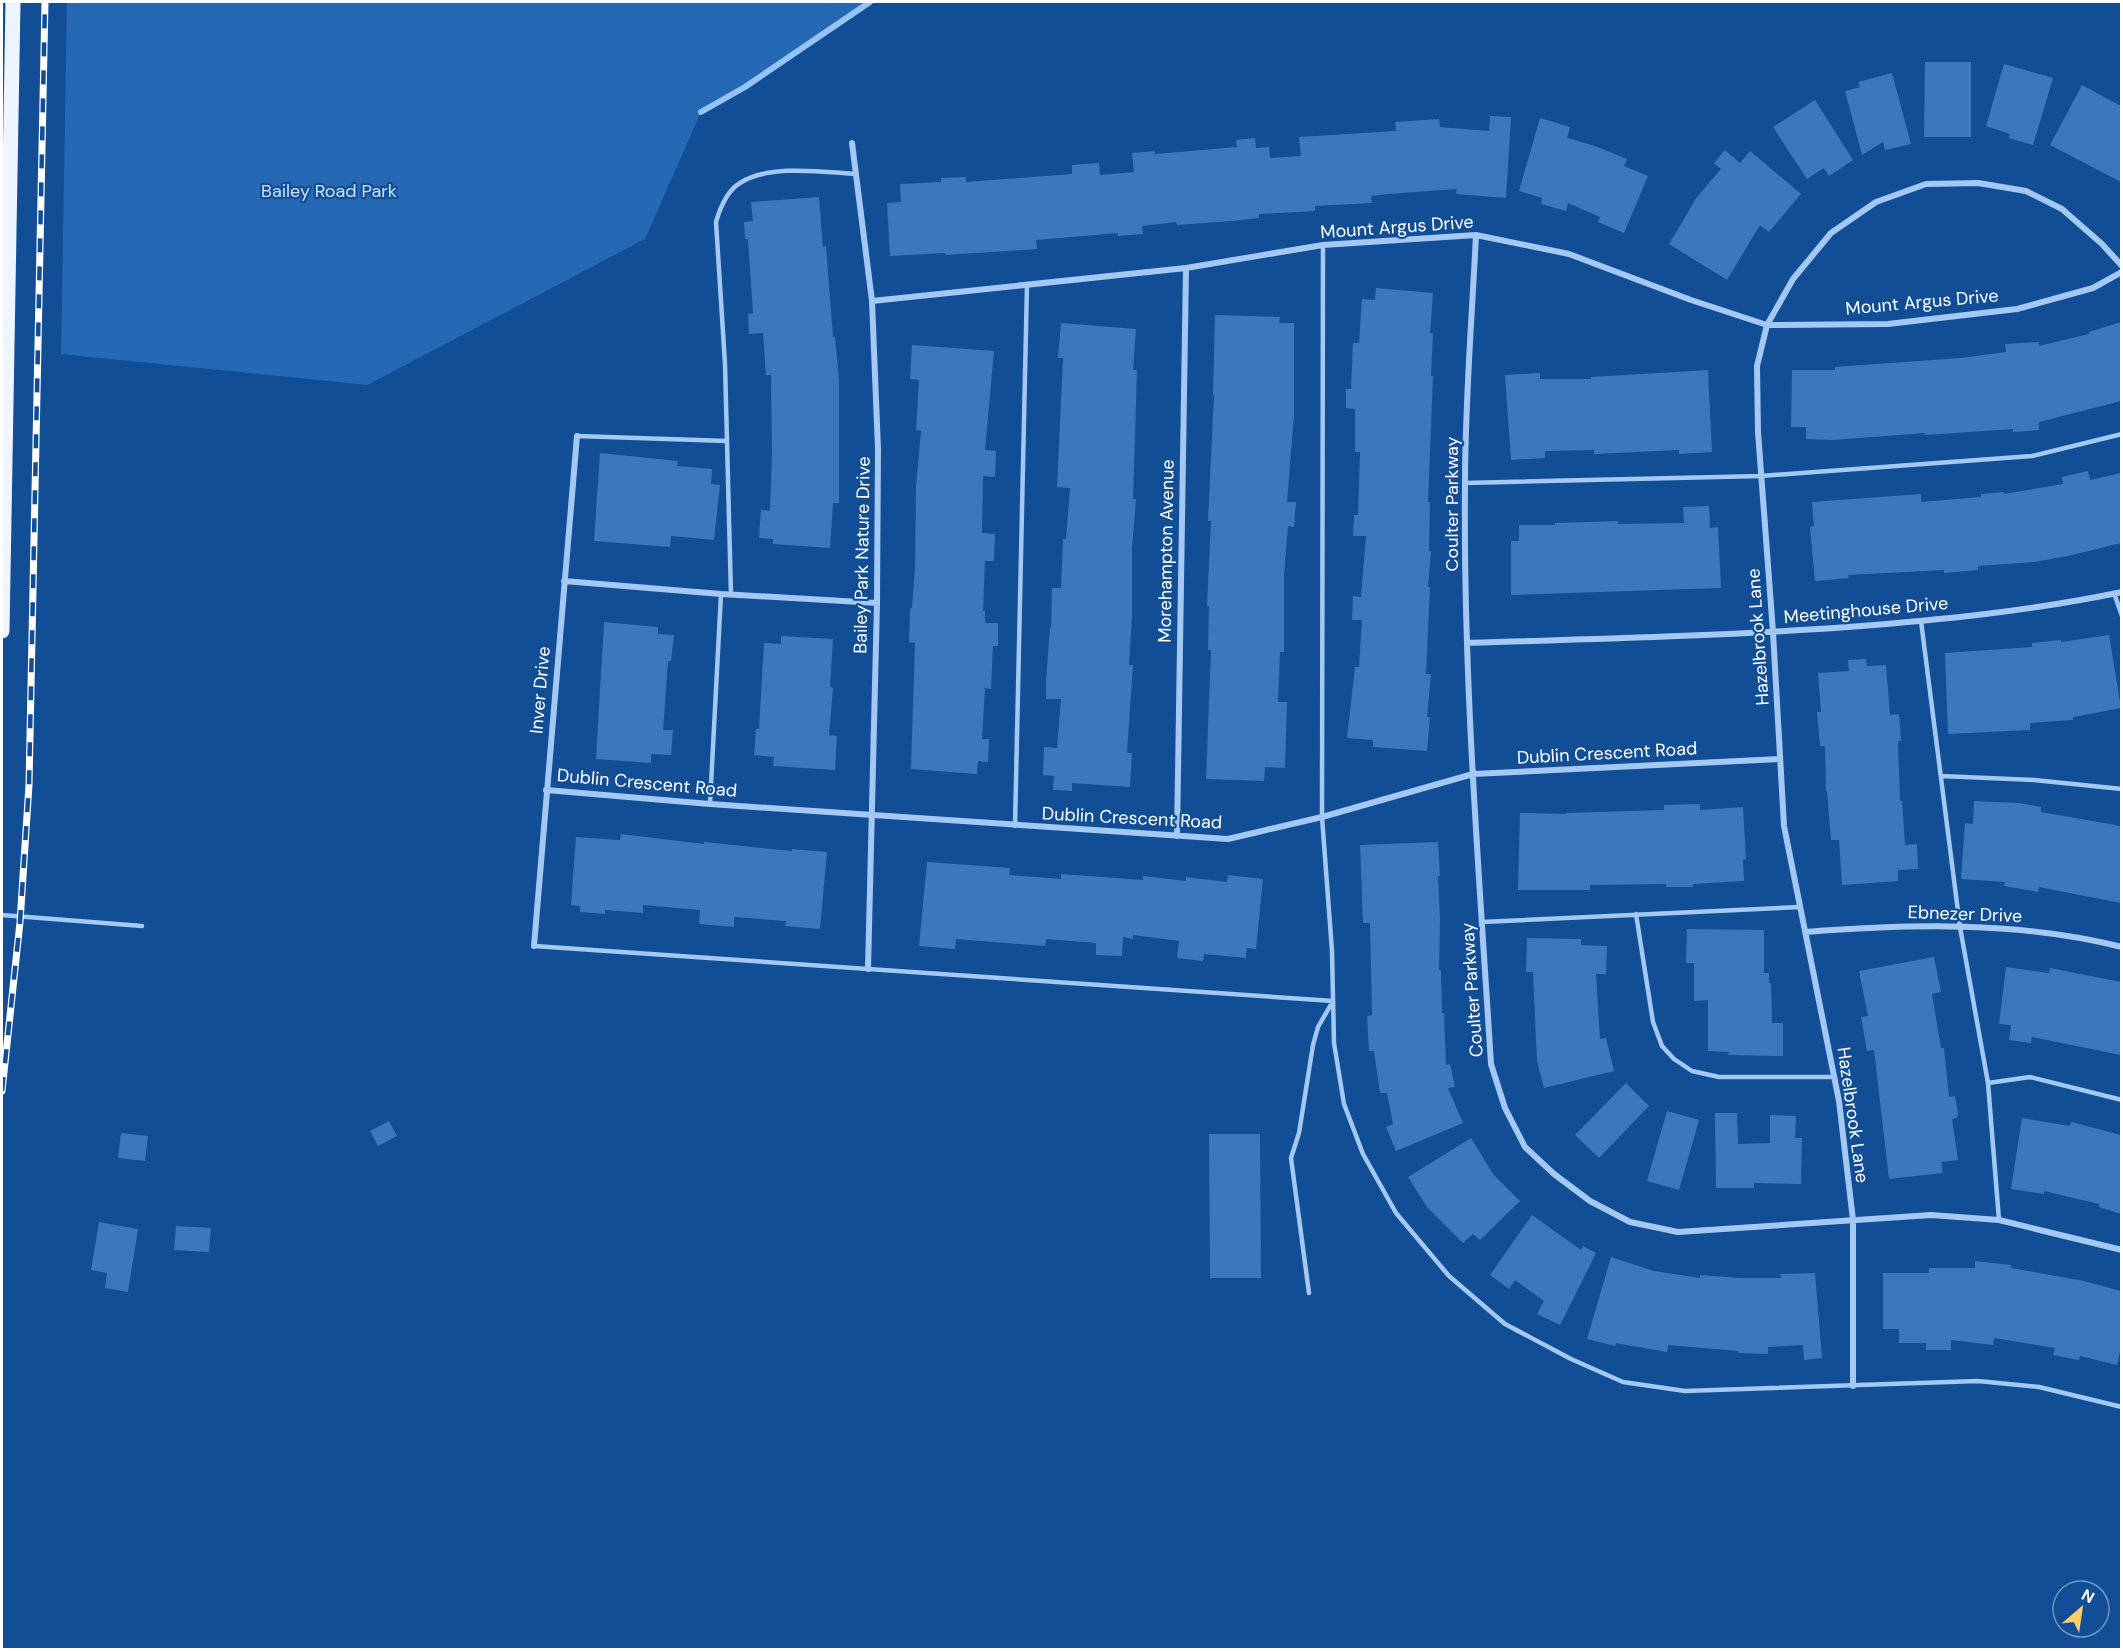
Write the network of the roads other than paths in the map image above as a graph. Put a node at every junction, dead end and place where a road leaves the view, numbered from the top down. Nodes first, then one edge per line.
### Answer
1 (13, 2) edge
2 (7, 52) edge
3 (852, 142) dead end
4 (856, 174) junction
5 (1476, 235) junction
6 (1323, 245) junction
7 (2121, 266) edge
8 (1186, 268) junction
9 (2121, 272) edge
10 (1026, 285) junction
11 (872, 301) junction
12 (1767, 325) junction
13 (4, 333) edge
14 (4, 378) edge
15 (2121, 434) edge
16 (577, 436) joint
17 (727, 441) junction
18 (1761, 477) junction
19 (1465, 483) junction
20 (564, 581) junction
21 (2118, 592) edge
22 (721, 594) junction
23 (731, 595) junction
24 (877, 603) junction
25 (2121, 616) edge
26 (1921, 621) junction
27 (2, 631) edge
28 (1773, 632) junction
29 (1467, 643) junction
30 (1780, 759) junction
31 (1473, 774) junction
32 (1941, 776) junction
33 (2121, 789) edge
34 (546, 790) junction
35 (710, 804) junction
36 (872, 814) junction
37 (1322, 817) junction
38 (1015, 826) junction
39 (1177, 836) junction
40 (1800, 907) junction
41 (1636, 914) junction
42 (2, 915) edge
43 (1482, 922) junction
44 (142, 926) dead end
45 (1960, 927) junction
46 (1806, 932) junction
47 (534, 946) joint
48 (2121, 947) edge
49 (868, 969) junction
50 (1333, 1001) junction
51 (1834, 1077) junction
52 (1988, 1083) junction
53 (2121, 1100) edge
54 (1853, 1220) junction
55 (1999, 1220) junction
56 (2121, 1250) edge
57 (1309, 1293) dead end
58 (1853, 1386) junction
59 (2121, 1407) edge

1 - 2 main road
2 - 13 main road
3 - 4 street, Bailey Park Nature Drive
4 - 11 street, Bailey Park Nature Drive
4 - 17 lane
5 - 6 street, Mount Argus Drive
5 - 12 street, Mount Argus Drive
5 - 19 street, Coulter Parkway
6 - 8 street, Mount Argus Drive
6 - 37 lane
7 - 12 street, Hazelbrook Lane
8 - 10 street, Mount Argus Drive
8 - 39 street, Morehampton Avenue
9 - 12 street, Mount Argus Drive
10 - 11 street, Mount Argus Drive
10 - 38 lane
11 - 24 street, Bailey Park Nature Drive
12 - 18 street, Hazelbrook Lane
13 - 14 main road
14 - 27 main road
15 - 18 lane
16 - 17 lane
16 - 20 street, Inver Drive
17 - 23 lane
18 - 19 lane
18 - 28 street, Hazelbrook Lane
19 - 29 street, Coulter Parkway
20 - 22 street
20 - 34 street, Inver Drive
21 - 25 lane
21 - 26 street, Meetinghouse Drive
22 - 23 street
22 - 35 lane
23 - 24 street
24 - 36 street, Bailey Park Nature Drive
26 - 28 street, Meetinghouse Drive
26 - 32 lane
28 - 29 street, Meetinghouse Drive
28 - 30 street, Hazelbrook Lane
29 - 31 street, Coulter Parkway
30 - 31 street, Dublin Crescent Road
30 - 40 street, Hazelbrook Lane
31 - 37 street, Dublin Crescent Road
31 - 43 street, Coulter Parkway
32 - 33 lane
32 - 45 lane
34 - 35 street, Dublin Crescent Road
34 - 47 street, Inver Drive
35 - 36 street, Dublin Crescent Road
36 - 38 street, Dublin Crescent Road
36 - 49 street, Bailey Park Nature Drive
37 - 39 street, Dublin Crescent Road
37 - 50 lane
38 - 39 street, Dublin Crescent Road
40 - 41 lane
40 - 46 street, Hazelbrook Lane
41 - 43 lane
41 - 51 lane
42 - 44 lane
43 - 54 street, Coulter Parkway
45 - 46 street, Ebnezer Drive
45 - 48 street, Ebnezer Drive
45 - 52 lane
46 - 51 street, Hazelbrook Lane
47 - 49 lane
49 - 50 lane
50 - 57 lane
50 - 58 lane
51 - 54 street, Hazelbrook Lane
52 - 53 lane
52 - 55 lane
54 - 55 street, Coulter Parkway
54 - 58 street, Hazelbrook Lane
55 - 56 street, Coulter Parkway
58 - 59 lane

